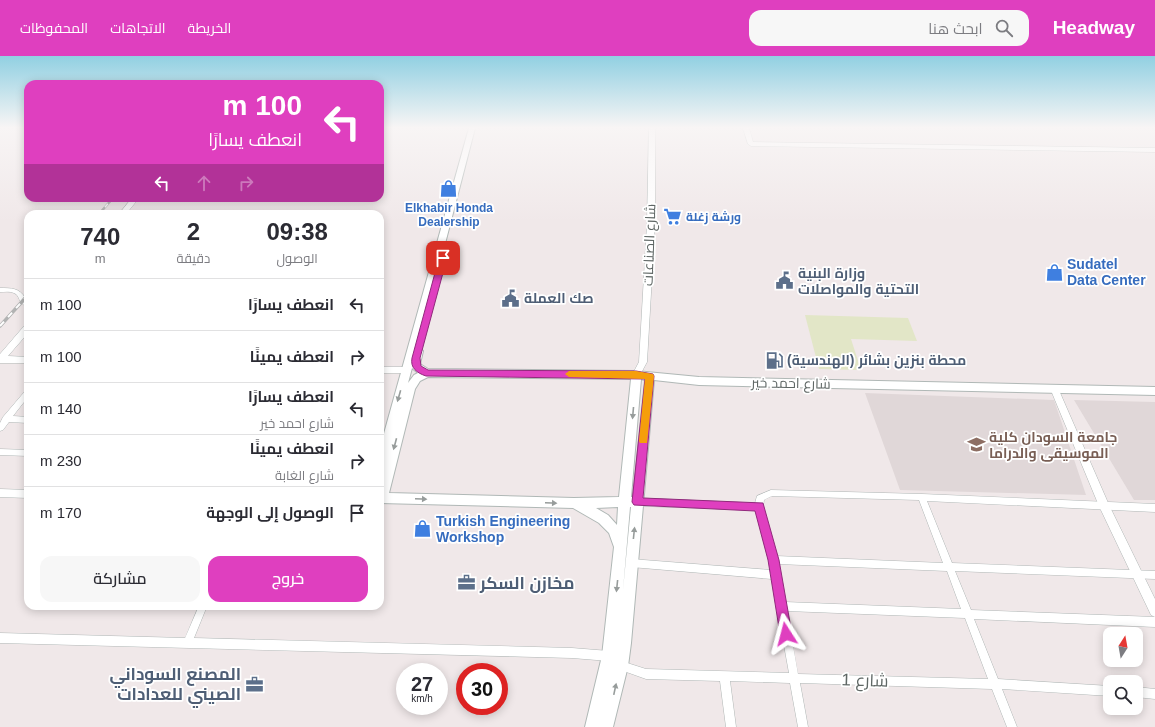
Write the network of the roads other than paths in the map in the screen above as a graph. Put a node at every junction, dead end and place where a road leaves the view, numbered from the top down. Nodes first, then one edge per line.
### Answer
1 (463, 159) edge
2 (469, 159) edge
3 (652, 159) edge
4 (132, 202) edge
5 (126, 210) edge
6 (0, 290) edge
7 (24, 303) edge
8 (24, 333) edge
9 (0, 360) edge
10 (24, 360) edge
11 (643, 362) junction
12 (384, 370) edge
13 (406, 370) junction
14 (426, 373) junction
15 (636, 375) junction
16 (650, 376) junction
17 (1054, 388) junction
18 (1155, 391) edge
19 (24, 397) edge
20 (6, 419) junction
21 (24, 420) edge
22 (396, 423) junction
23 (0, 428) edge
24 (0, 452) edge
25 (24, 453) edge
26 (384, 456) edge
27 (384, 483) edge
28 (0, 493) edge
29 (24, 494) edge
30 (922, 497) junction
31 (384, 498) edge
32 (631, 502) junction
33 (574, 504) junction
34 (1104, 506) junction
35 (759, 507) junction
36 (1155, 508) edge
37 (621, 548) junction
38 (773, 560) junction
39 (631, 563) junction
40 (950, 567) junction
41 (1136, 574) junction
42 (776, 575) junction
43 (1155, 575) edge
44 (781, 606) junction
45 (201, 610) edge
46 (1155, 611) edge
47 (969, 615) junction
48 (1155, 622) edge
49 (0, 638) edge
50 (188, 643) junction
51 (609, 656) junction
52 (620, 666) junction
53 (724, 676) junction
54 (793, 678) junction
55 (996, 684) junction
56 (1103, 691) edge
57 (1143, 693) edge
58 (1155, 694) edge
59 (592, 727) edge
60 (606, 727) edge
61 (731, 727) edge
62 (803, 727) edge
63 (1012, 727) edge

1 - 13 main road
2 - 14 main road
3 - 11 street, شارع الصناعات
4 - 5 street
6 - 7 street
8 - 9 street
9 - 10 street
11 - 15 street
11 - 16 street
12 - 13 street
13 -> 22 main road
14 - 15 main road, شارع احمد خير
14 - 22 main road
15 - 16 main road, شارع احمد خير
15 -> 32 main road
16 - 17 main road, شارع احمد خير
16 - 32 main road
17 - 18 main road, شارع احمد خير
17 - 34 street
19 - 20 street
20 - 21 street
20 - 23 street
22 - 26 main road
22 -> 27 main road
24 - 25 street
28 - 29 street
30 - 34 street
30 - 35 street
30 - 40 street
31 -> 33 main road
32 - 33 main road
32 - 35 street
32 - 37 main road
39 -> 32 main road
33 - 37 main road
34 - 36 street
34 - 41 street
35 - 38 street
37 -> 51 main road
38 - 40 street
38 - 42 street
39 - 42 street
39 - 52 main road
40 - 41 street
40 - 47 street
41 - 43 street
41 - 46 street
42 - 44 street
44 - 47 street
44 - 54 street
45 - 50 street
47 - 48 street
47 - 55 street
49 - 50 street
50 - 51 street
51 - 59 main road
52 - 53 street, شارع 1
60 -> 52 main road
53 - 54 street, شارع 1
53 - 61 street
54 - 55 street, شارع 1
54 - 62 street
55 - 56 street, شارع 1
55 - 63 street
57 - 58 street

